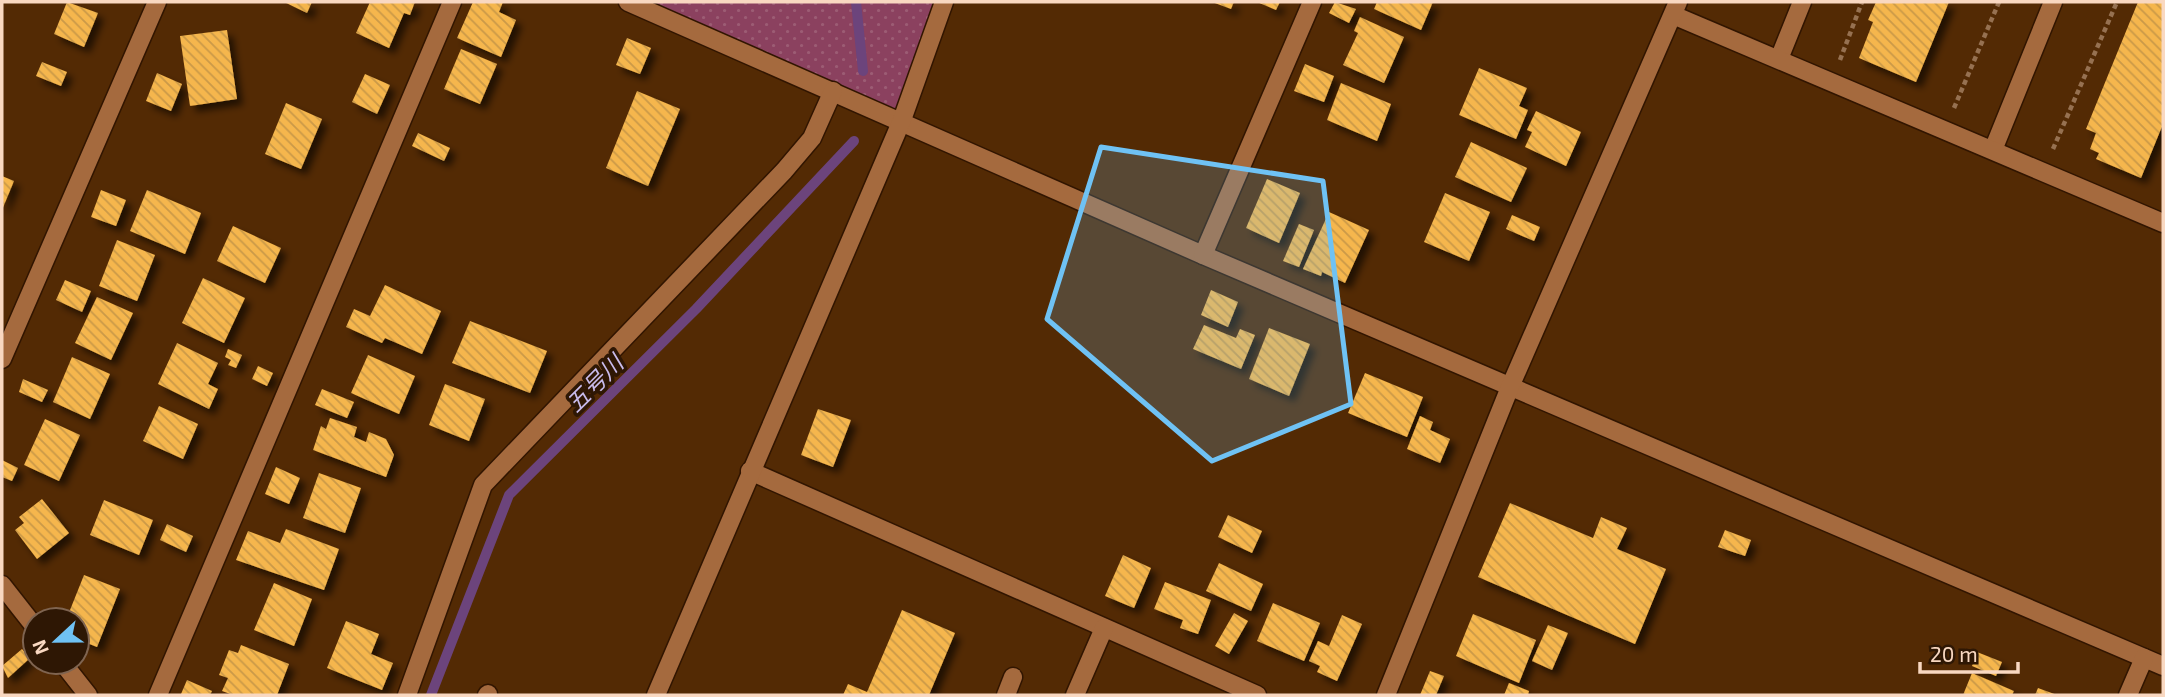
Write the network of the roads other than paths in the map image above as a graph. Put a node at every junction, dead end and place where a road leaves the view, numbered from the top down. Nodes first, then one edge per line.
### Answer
1 (157, 2) edge
2 (452, 2) edge
3 (628, 2) edge
4 (944, 2) edge
5 (1312, 2) edge
6 (1802, 2) edge
7 (2053, 2) edge
8 (1675, 8) edge
9 (1779, 59) junction
10 (833, 91) junction
11 (902, 120) junction
12 (1993, 150) junction
13 (2161, 220) edge
14 (1203, 255) junction
15 (2, 359) edge
16 (1510, 387) junction
17 (750, 471) junction
18 (2, 585) edge
19 (21, 609) edge
20 (1104, 628) junction
21 (2144, 658) junction
22 (2163, 666) edge
23 (73, 676) edge
24 (1013, 677) dead end
25 (88, 695) edge
26 (158, 695) edge
27 (407, 695) edge
28 (656, 695) edge
29 (1006, 695) edge
30 (1075, 695) edge
31 (1257, 695) edge
32 (1386, 695) edge
33 (2128, 695) edge

1 - 15 street
2 - 26 street
3 - 10 street
4 - 11 street
5 - 14 street
6 - 9 street
7 - 12 street
8 - 9 street
8 - 16 street
9 - 12 street
10 - 11 street
10 - 27 street
11 - 14 street
11 - 17 street
12 - 13 street
14 - 16 street
16 - 21 street
16 - 32 street
17 - 20 street
17 - 28 street
18 - 19 street
20 - 30 street
20 - 31 street
21 - 22 street
21 - 33 street
23 - 25 street
24 - 29 street

